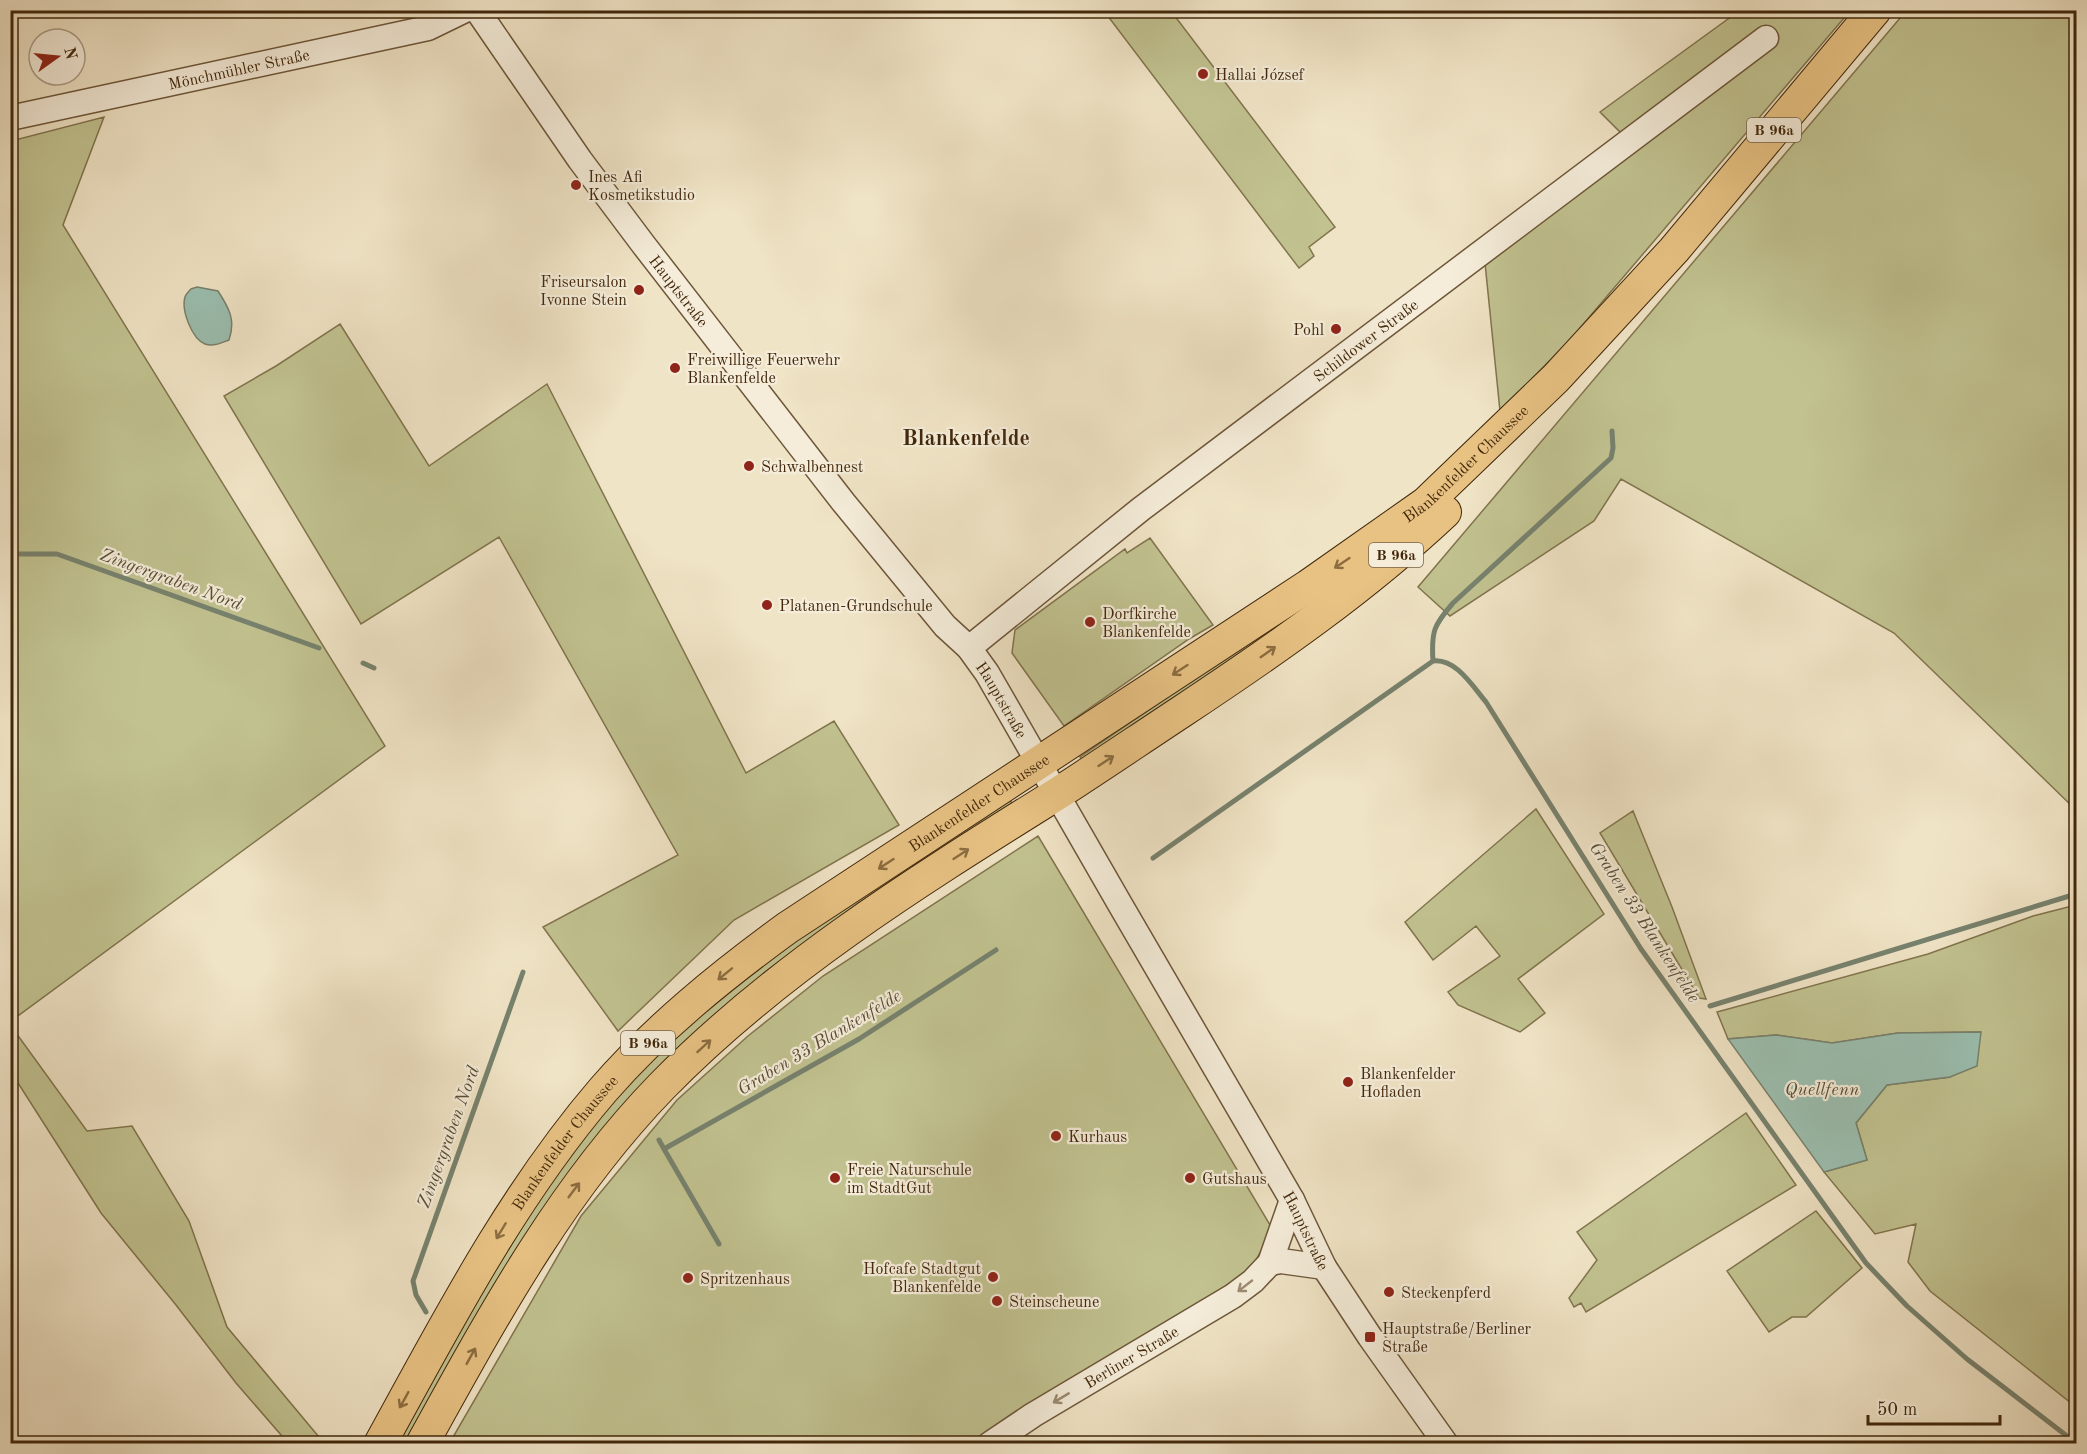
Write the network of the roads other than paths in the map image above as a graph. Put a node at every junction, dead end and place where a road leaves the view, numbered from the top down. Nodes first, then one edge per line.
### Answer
1 (465, 10) edge
2 (477, 10) edge
3 (1875, 10) edge
4 (1766, 38) dead end
5 (10, 118) edge
6 (1674, 250) junction
7 (969, 648) junction
8 (1039, 762) junction
9 (1058, 793) junction
10 (1292, 1200) junction
11 (1270, 1263) junction
12 (1323, 1267) junction
13 (380, 1443) edge
14 (422, 1443) edge
15 (990, 1443) edge
16 (1446, 1443) edge

1 - 5 street, Mönchmühler Straße
2 - 7 street, Hauptstraße
3 - 6 main road, Blankenfelder Chaussee / B 96a
4 - 7 street, Schildower Straße
6 -> 8 main road, Blankenfelder Chaussee / B 96a
9 -> 6 main road, Blankenfelder Chaussee / B 96a
7 - 8 street, Hauptstraße
8 - 9 street, Hauptstraße
8 -> 13 main road, Blankenfelder Chaussee / B 96a
9 - 10 street, Hauptstraße
14 -> 9 main road, Blankenfelder Chaussee / B 96a
10 - 11 street, Berliner Straße
10 - 12 street, Hauptstraße
11 - 12 street
11 -> 15 street, Berliner Straße
12 - 16 street, Hauptstraße

